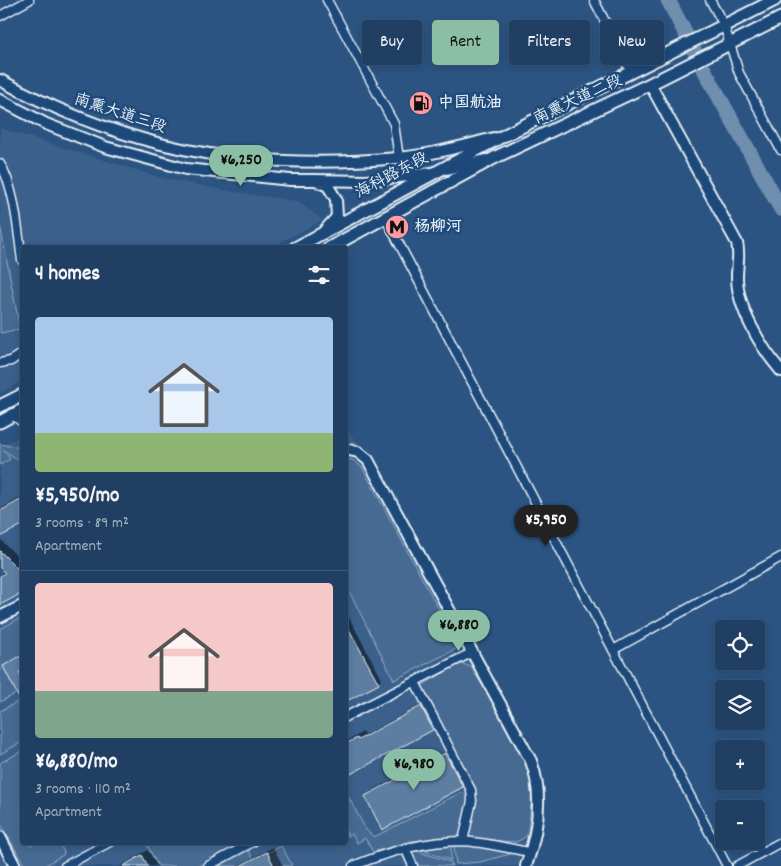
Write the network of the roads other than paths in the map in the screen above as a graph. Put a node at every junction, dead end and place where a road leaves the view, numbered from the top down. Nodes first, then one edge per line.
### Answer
1 (29, 0) edge
2 (327, 0) edge
3 (594, 0) edge
4 (710, 0) edge
5 (775, 0) edge
6 (0, 16) edge
7 (781, 18) edge
8 (724, 25) junction
9 (730, 44) junction
10 (632, 72) junction
11 (0, 80) edge
12 (650, 84) junction
13 (0, 100) edge
14 (505, 135) junction
15 (781, 150) edge
16 (496, 157) junction
17 (399, 158) junction
18 (0, 164) edge
19 (432, 173) junction
20 (314, 180) junction
21 (385, 217) junction
22 (324, 231) junction
23 (300, 245) edge
24 (334, 245) edge
25 (20, 248) edge
26 (20, 354) edge
27 (0, 363) edge
28 (781, 371) edge
29 (20, 396) edge
30 (0, 406) edge
31 (19, 416) edge
32 (0, 422) edge
33 (348, 450) edge
34 (781, 557) edge
35 (20, 607) edge
36 (0, 617) edge
37 (613, 650) junction
38 (473, 652) junction
39 (415, 682) junction
40 (348, 716) edge
41 (0, 837) edge
42 (463, 841) junction
43 (781, 842) edge
44 (104, 845) edge
45 (247, 845) edge
46 (404, 848) junction
47 (531, 852) junction
48 (15, 866) edge
49 (66, 866) edge
50 (208, 866) edge
51 (353, 866) edge
52 (413, 866) edge
53 (526, 866) edge
54 (727, 866) edge
55 (737, 866) edge

1 - 6 street
2 - 17 street
3 - 10 street
4 - 8 street
5 - 8 main road, 南熏大道二段
7 - 9 main road, 南熏大道二段
8 - 9 street
8 - 10 main road, 南熏大道二段
9 - 12 main road, 南熏大道二段
9 - 15 street
10 - 14 main road, 南熏大道二段
11 - 17 main road, 南熏大道三段
12 - 16 main road, 南熏大道二段
12 - 28 main road
13 - 20 main road
14 - 17 main road, 南熏大道三段
14 - 19 main road, 海科路东段
16 - 19 main road
16 - 21 main road, 海科路东段
18 - 25 street
19 - 20 main road
19 - 22 main road, 海科路东段
20 - 22 main road
21 - 24 main road, 海科路东段
21 - 37 street
22 - 23 main road, 海科路东段
26 - 27 street
29 - 30 main road
31 - 32 main road
33 - 38 main road
34 - 37 street
35 - 36 main road
37 - 54 street
38 - 39 street
38 - 47 main road
39 - 40 street
39 - 42 street
41 - 48 main road
42 - 46 street
42 - 47 street
43 - 55 street
44 - 49 street
45 - 50 street
46 - 51 street
46 - 52 street
47 - 53 main road

